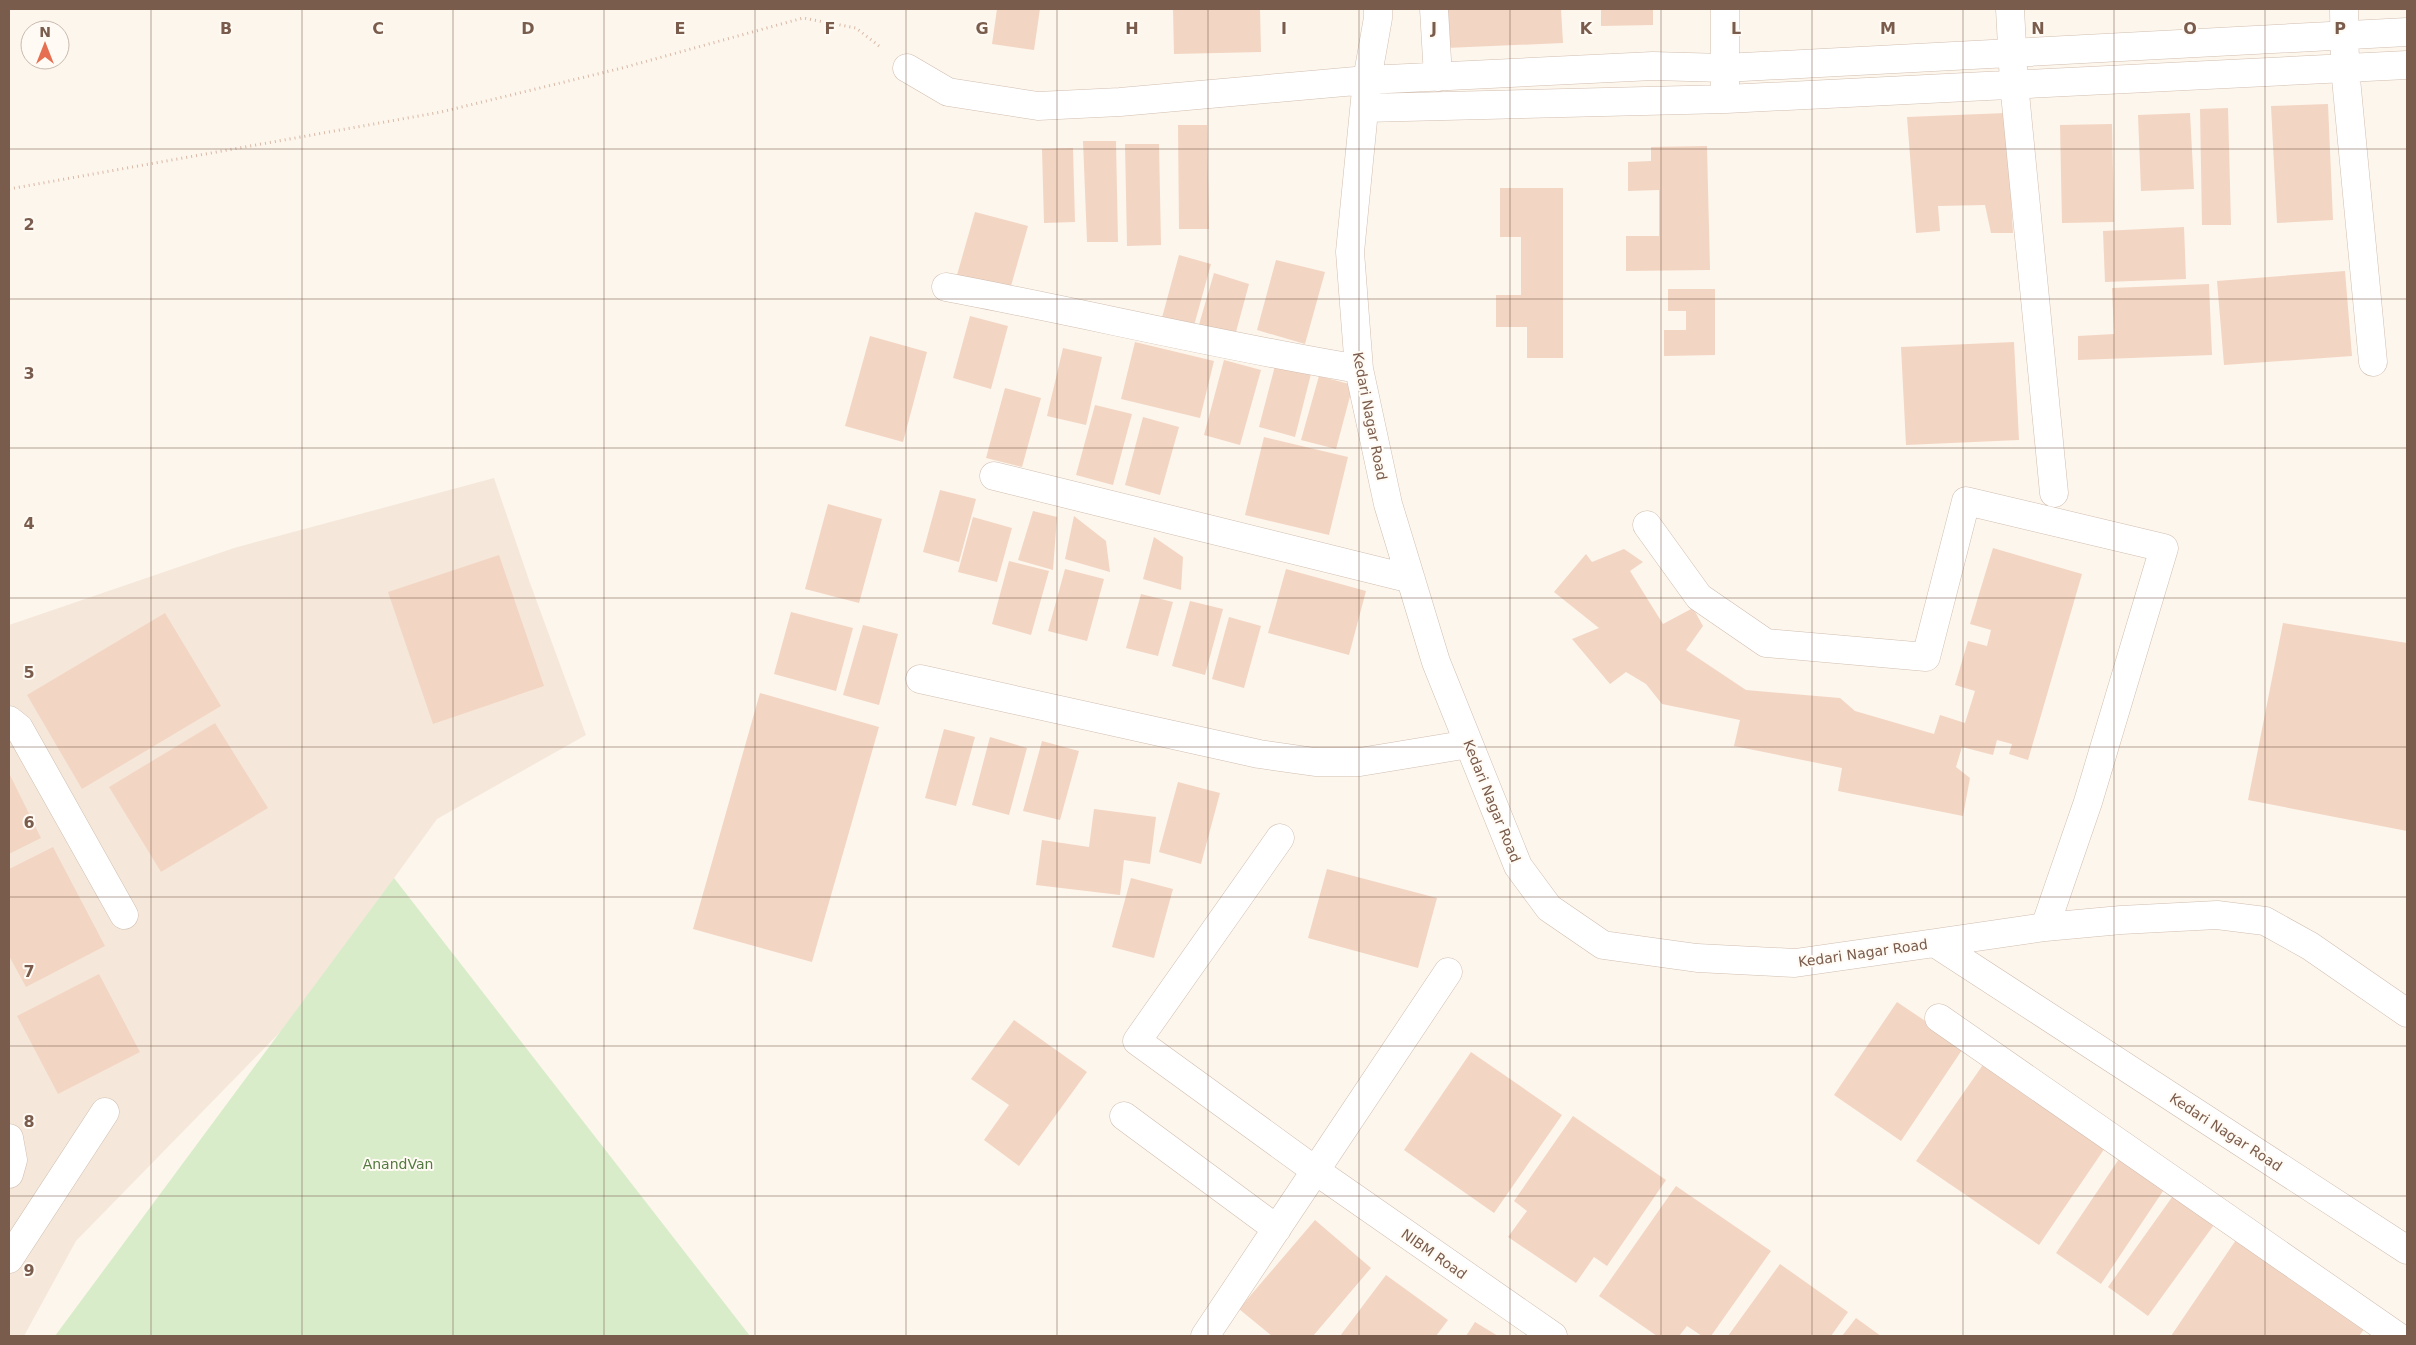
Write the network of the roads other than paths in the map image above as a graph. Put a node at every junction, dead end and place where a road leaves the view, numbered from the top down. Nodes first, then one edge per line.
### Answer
1 (1378, 9) edge
2 (1434, 9) edge
3 (1725, 9) edge
4 (2010, 9) edge
5 (2344, 9) edge
6 (2407, 32) edge
7 (2345, 36) junction
8 (2011, 53) junction
9 (2407, 65) edge
10 (907, 68) road end
11 (1724, 68) junction
12 (2344, 68) junction
13 (1438, 77) junction
14 (1367, 80) junction
15 (2014, 84) junction
16 (1726, 99) junction
17 (1365, 108) junction
18 (946, 287) dead end
19 (2373, 362) dead end
20 (1359, 369) junction
21 (994, 476) dead end
22 (2054, 493) dead end
23 (1647, 526) dead end
24 (1412, 579) junction
25 (920, 679) dead end
26 (9, 720) edge
27 (1469, 744) junction
28 (1280, 838) dead end
29 (124, 915) dead end
30 (2045, 927) junction
31 (1935, 943) junction
32 (1448, 972) dead end
33 (2407, 1014) edge
34 (1939, 1018) dead end
35 (105, 1112) dead end
36 (1124, 1116) dead end
37 (9, 1138) edge
38 (1316, 1171) junction
39 (9, 1174) edge
40 (1277, 1229) junction
41 (2407, 1250) edge
42 (9, 1259) edge
43 (1205, 1336) edge
44 (1553, 1336) edge
45 (2396, 1336) edge

1 - 14 street, Kedari Nagar Road
2 - 13 street
3 - 11 street
4 - 8 street
5 - 7 street
6 - 7 street
7 - 8 street
7 - 12 street
8 - 11 street
8 - 15 street
9 - 12 street
10 - 14 street
11 - 13 street
11 - 16 street
12 - 15 street
12 - 19 street
13 - 14 street
14 - 17 street, Kedari Nagar Road
15 - 16 street
15 - 22 street
16 - 17 street
17 - 20 street, Kedari Nagar Road
18 - 20 street
20 - 24 street, Kedari Nagar Road
21 - 24 street
23 - 30 street
24 - 27 street, Kedari Nagar Road
25 - 27 street
26 - 29 street
27 - 31 street, Kedari Nagar Road
28 - 38 street, NIBM Road
30 - 31 street
30 - 33 street
31 - 41 street, Kedari Nagar Road
32 - 38 street
34 - 45 street
35 - 42 street
36 - 40 street
37 - 39 street
38 - 40 street
38 - 44 street, NIBM Road
40 - 43 street

